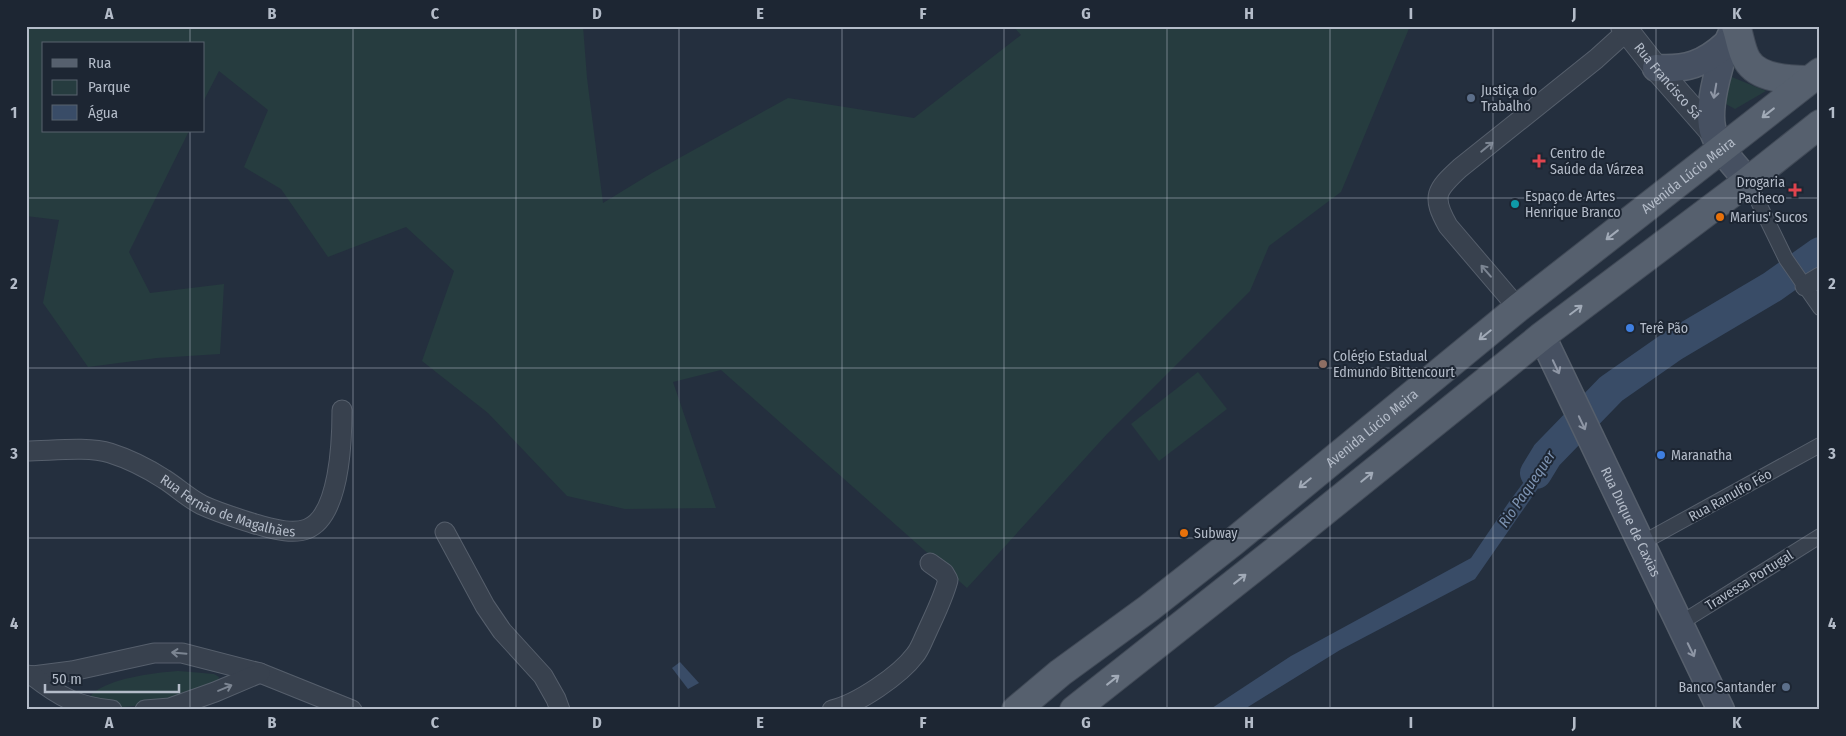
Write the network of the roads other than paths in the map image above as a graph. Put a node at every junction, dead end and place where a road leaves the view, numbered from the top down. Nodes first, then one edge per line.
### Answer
1 (1625, 29) edge
2 (1732, 32) edge
3 (1656, 68) junction
4 (1814, 76) edge
5 (1820, 124) edge
6 (1718, 142) junction
7 (1748, 181) junction
8 (1809, 282) edge
9 (1518, 308) junction
10 (1820, 308) edge
11 (1542, 336) junction
12 (342, 410) dead end
13 (1820, 445) edge
14 (26, 451) edge
15 (445, 532) dead end
16 (1820, 536) edge
17 (1640, 544) junction
18 (930, 563) dead end
19 (1678, 624) junction
20 (260, 673) junction
21 (30, 675) edge
22 (170, 709) edge
23 (112, 710) edge
24 (145, 710) edge
25 (352, 710) edge
26 (560, 710) edge
27 (832, 710) edge
28 (1016, 710) edge
29 (1074, 710) edge
30 (1721, 710) edge

1 - 3 street, Rua Francisco Sá
9 -> 1 street
2 - 3 main road
2 - 4 main road
2 -> 6 main road
3 - 6 street, Rua Francisco Sá
4 -> 6 main road, Avenida Lúcio Meira
5 - 7 main road
6 - 7 main road, Rua Francisco Sá
6 -> 9 main road, Avenida Lúcio Meira
7 - 8 street, Rua Francisco Sá
11 -> 7 main road
8 - 10 street
9 -> 28 main road, Avenida Lúcio Meira
11 -> 17 main road, Rua Duque de Caxias
29 -> 11 main road
12 - 14 street, Rua Fernão de Magalhães
13 - 17 street, Rua Ranulfo Féo
15 - 26 street
16 - 19 street, Travessa Portugal
17 - 19 main road, Rua Duque de Caxias
18 - 27 street
19 -> 30 main road, Rua Duque de Caxias
20 -> 21 street
22 -> 20 street
20 - 25 street
21 - 23 street
22 - 24 street

